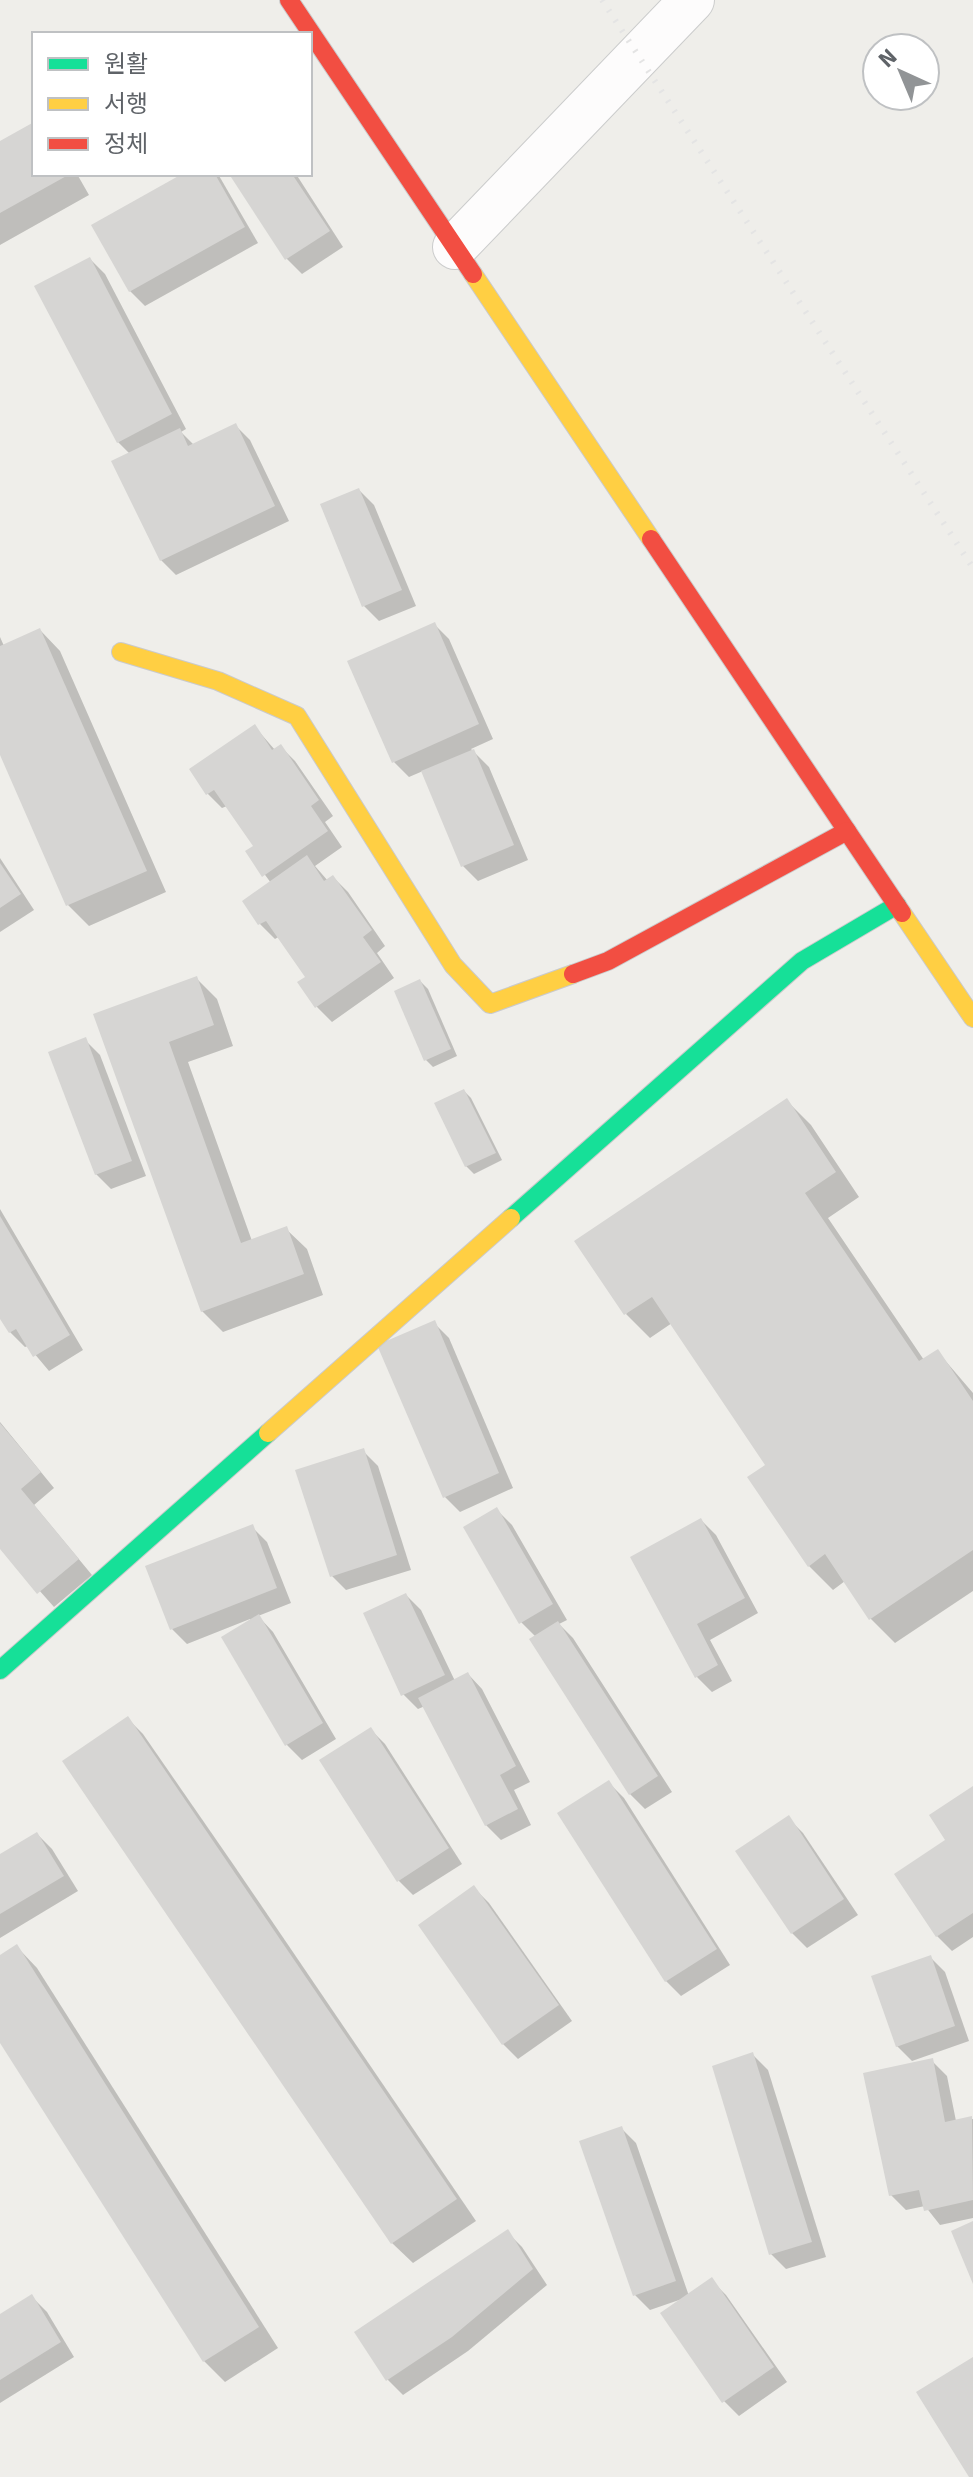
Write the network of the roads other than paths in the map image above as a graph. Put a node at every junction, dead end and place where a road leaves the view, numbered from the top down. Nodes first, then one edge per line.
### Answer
1 (289, 0) edge
2 (692, 0) edge
3 (311, 32) edge
4 (312, 34) edge
5 (455, 247) junction
6 (121, 652) dead end
7 (847, 831) junction
8 (897, 905) junction
9 (973, 1018) edge
10 (0, 1670) edge

1 - 3 street
2 - 5 street
4 - 5 street
5 - 7 street
6 - 7 street
7 - 8 street
8 - 9 street
8 - 10 street

